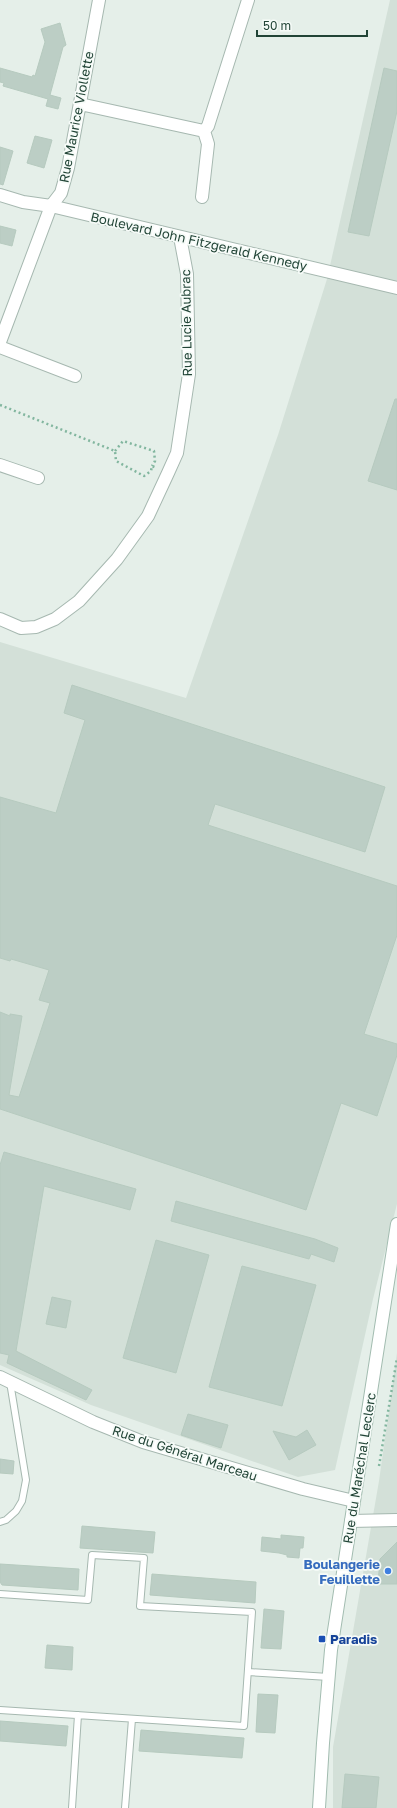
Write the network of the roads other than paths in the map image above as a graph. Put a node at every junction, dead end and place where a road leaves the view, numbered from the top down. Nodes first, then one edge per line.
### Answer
1 (99, 0) edge
2 (248, 0) edge
3 (80, 104) junction
4 (204, 131) junction
5 (0, 195) edge
6 (202, 197) dead end
7 (52, 206) junction
8 (180, 237) junction
9 (397, 288) edge
10 (0, 342) edge
11 (0, 347) edge
12 (75, 376) dead end
13 (0, 465) edge
14 (38, 478) dead end
15 (0, 619) edge
16 (397, 1224) edge
17 (5, 1380) edge
18 (354, 1501) junction
19 (397, 1520) edge
20 (352, 1521) junction
21 (0, 1522) edge
22 (0, 1594) edge
23 (248, 1672) junction
24 (329, 1677) junction
25 (0, 1710) edge
26 (78, 1715) junction
27 (132, 1719) junction
28 (72, 1808) edge
29 (125, 1808) edge
30 (319, 1808) edge

1 - 3 street, Rue Maurice Viollette
2 - 4 street
3 - 4 street
3 - 7 street, Rue Maurice Viollette
4 - 6 street
5 - 7 street, Boulevard John Fitzgerald Kennedy
7 - 8 street, Boulevard John Fitzgerald Kennedy
7 - 10 street, Rue Maurice Viollette
8 - 9 street, Boulevard John Fitzgerald Kennedy
8 - 15 street, Rue Lucie Aubrac
11 - 12 street
13 - 14 street
16 - 18 street, Rue du Maréchal Leclerc
17 - 18 street, Rue du Général Marceau
17 - 21 lane
18 - 20 street, Rue du Maréchal Leclerc
19 - 20 street
20 - 24 street, Rue du Maréchal Leclerc
22 - 23 lane
23 - 24 lane
23 - 27 lane
24 - 30 street, Rue du Maréchal Leclerc
25 - 26 lane
26 - 27 lane
26 - 28 lane
27 - 29 lane

